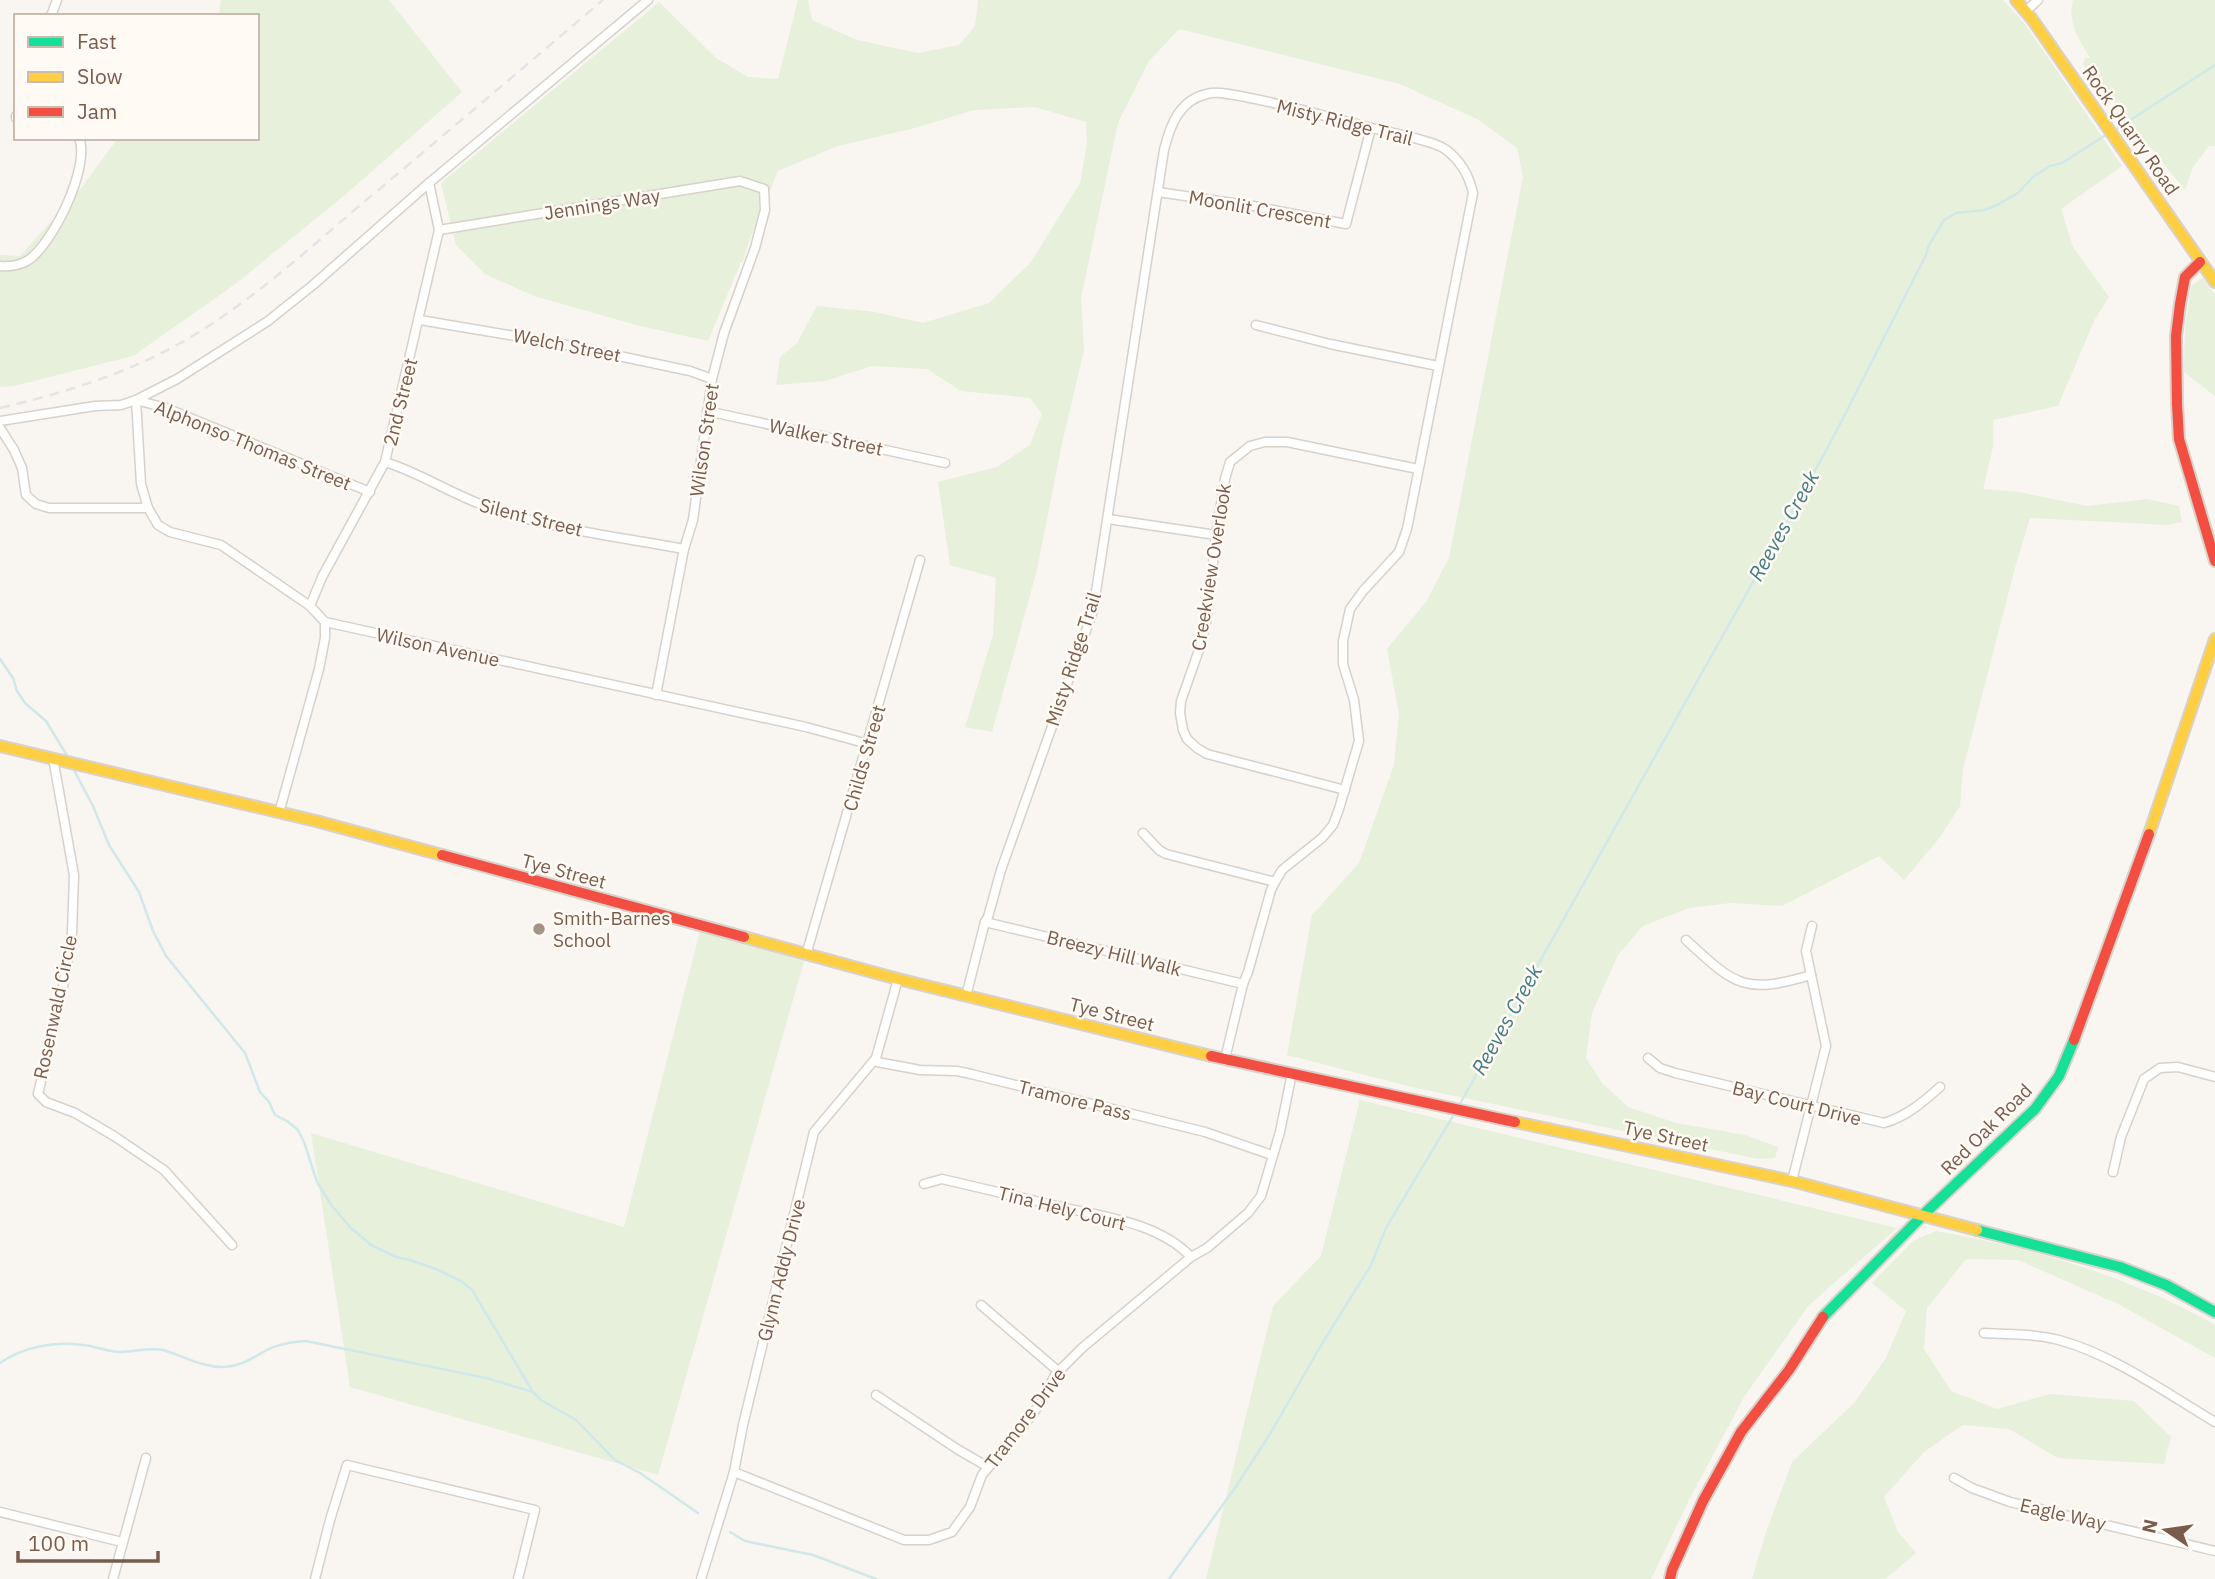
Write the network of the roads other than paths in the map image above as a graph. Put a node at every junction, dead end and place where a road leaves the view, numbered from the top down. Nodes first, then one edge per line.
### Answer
1 (648, 0) edge
2 (2016, 0) edge
3 (2038, 0) edge
4 (2025, 10) junction
5 (1371, 128) junction
6 (79, 140) edge
7 (429, 183) junction
8 (764, 188) joint
9 (1158, 192) junction
10 (439, 230) junction
11 (2200, 262) junction
12 (0, 266) edge
13 (2215, 282) edge
14 (420, 320) junction
15 (1256, 325) dead end
16 (1438, 366) junction
17 (712, 379) junction
18 (136, 400) junction
19 (707, 411) junction
20 (0, 421) edge
21 (0, 428) edge
22 (385, 462) junction
23 (944, 463) dead end
24 (1418, 469) junction
25 (370, 492) junction
26 (148, 508) junction
27 (1108, 519) junction
28 (1216, 535) junction
29 (684, 549) junction
30 (920, 560) dead end
31 (2215, 561) edge
32 (310, 606) junction
33 (325, 622) junction
34 (2215, 639) edge
35 (656, 695) junction
36 (868, 744) junction
37 (0, 746) edge
38 (52, 758) junction
39 (1345, 790) junction
40 (279, 813) junction
41 (1143, 833) dead end
42 (1275, 882) junction
43 (985, 922) junction
44 (1812, 926) dead end
45 (1686, 940) dead end
46 (806, 955) junction
47 (1811, 975) junction
48 (898, 979) junction
49 (1243, 984) junction
50 (966, 996) junction
51 (876, 1058) junction
52 (1648, 1058) dead end
53 (1225, 1059) junction
54 (1292, 1073) junction
55 (2215, 1077) edge
56 (1940, 1087) dead end
57 (1811, 1107) junction
58 (1272, 1155) junction
59 (2113, 1172) dead end
60 (1792, 1181) junction
61 (924, 1184) dead end
62 (1923, 1215) junction
63 (232, 1245) dead end
64 (1191, 1257) junction
65 (981, 1305) dead end
66 (2215, 1312) edge
67 (1984, 1333) dead end
68 (1059, 1371) junction
69 (876, 1395) dead end
70 (2215, 1422) edge
71 (146, 1458) dead end
72 (988, 1467) junction
73 (734, 1472) junction
74 (1954, 1478) dead end
75 (0, 1513) edge
76 (122, 1542) junction
77 (2215, 1551) edge
78 (113, 1579) edge
79 (316, 1579) edge
80 (518, 1579) edge
81 (701, 1579) edge
82 (1670, 1579) edge

1 - 7 street
2 - 4 street, Rock Quarry Road
3 - 4 street
4 - 11 street, Rock Quarry Road
5 - 9 street, Misty Ridge Trail
5 - 9 street, Moonlit Crescent
5 - 16 street, Misty Ridge Trail
6 - 12 street
7 - 10 street, 2nd Street
7 - 18 street
8 - 10 street, Jennings Way
8 - 17 street, Wilson Street
9 - 27 street, Misty Ridge Trail
10 - 14 street, 2nd Street
11 - 13 street, Rock Quarry Road
11 - 31 street
14 - 17 street, Welch Street
14 - 22 street, 2nd Street
15 - 16 street
16 - 24 street, Misty Ridge Trail
17 - 19 street, Wilson Street
18 - 20 street
18 - 25 street, Alphonso Thomas Street
18 - 26 street
19 - 23 street, Walker Street
19 - 29 street, Wilson Street
21 - 26 street
22 - 25 street, 2nd Street
22 - 29 street, Silent Street
24 - 28 street, Creekview Overlook
24 - 39 street, Misty Ridge Trail
25 - 32 street, 2nd Street
26 - 32 street
27 - 28 street
27 - 43 street, Misty Ridge Trail
28 - 39 street, Creekview Overlook
29 - 35 street, Wilson Street
30 - 36 street, Childs Street
32 - 33 street
33 - 35 street, Wilson Avenue
33 - 40 street
34 - 62 street, Red Oak Road
35 - 36 street, Wilson Avenue
36 - 46 street, Childs Street
37 - 38 street, Tye Street
38 - 40 street, Tye Street
38 - 63 street, Rosenwald Circle
39 - 42 street, Misty Ridge Trail
40 - 46 street, Tye Street
41 - 42 street
42 - 49 street, Misty Ridge Trail
43 - 49 street, Breezy Hill Walk
43 - 50 street, Misty Ridge Trail
44 - 47 street
45 - 47 street
46 - 48 street, Tye Street
47 - 57 street
48 - 50 street, Tye Street
48 - 51 street, Glynn Addy Drive
49 - 53 street, Misty Ridge Trail
50 - 53 street, Tye Street
51 - 58 street, Tramore Pass
51 - 73 street, Glynn Addy Drive
52 - 57 street, Bay Court Drive
53 - 54 street, Tye Street
54 - 58 street, Tramore Drive
54 - 60 street, Tye Street
55 - 59 street
56 - 57 street, Bay Court Drive
57 - 60 street
58 - 64 street, Tramore Drive
60 - 62 street, Tye Street
61 - 64 street, Tina Hely Court
62 - 66 street, Tye Street
62 - 82 street, Red Oak Road
64 - 68 street, Tramore Drive
65 - 68 street
67 - 70 street
68 - 72 street, Tramore Drive
69 - 72 street
71 - 76 street
72 - 73 street, Tramore Drive
73 - 81 street, Glynn Addy Drive
74 - 77 street, Eagle Way
75 - 76 street
76 - 78 street
79 - 80 street

